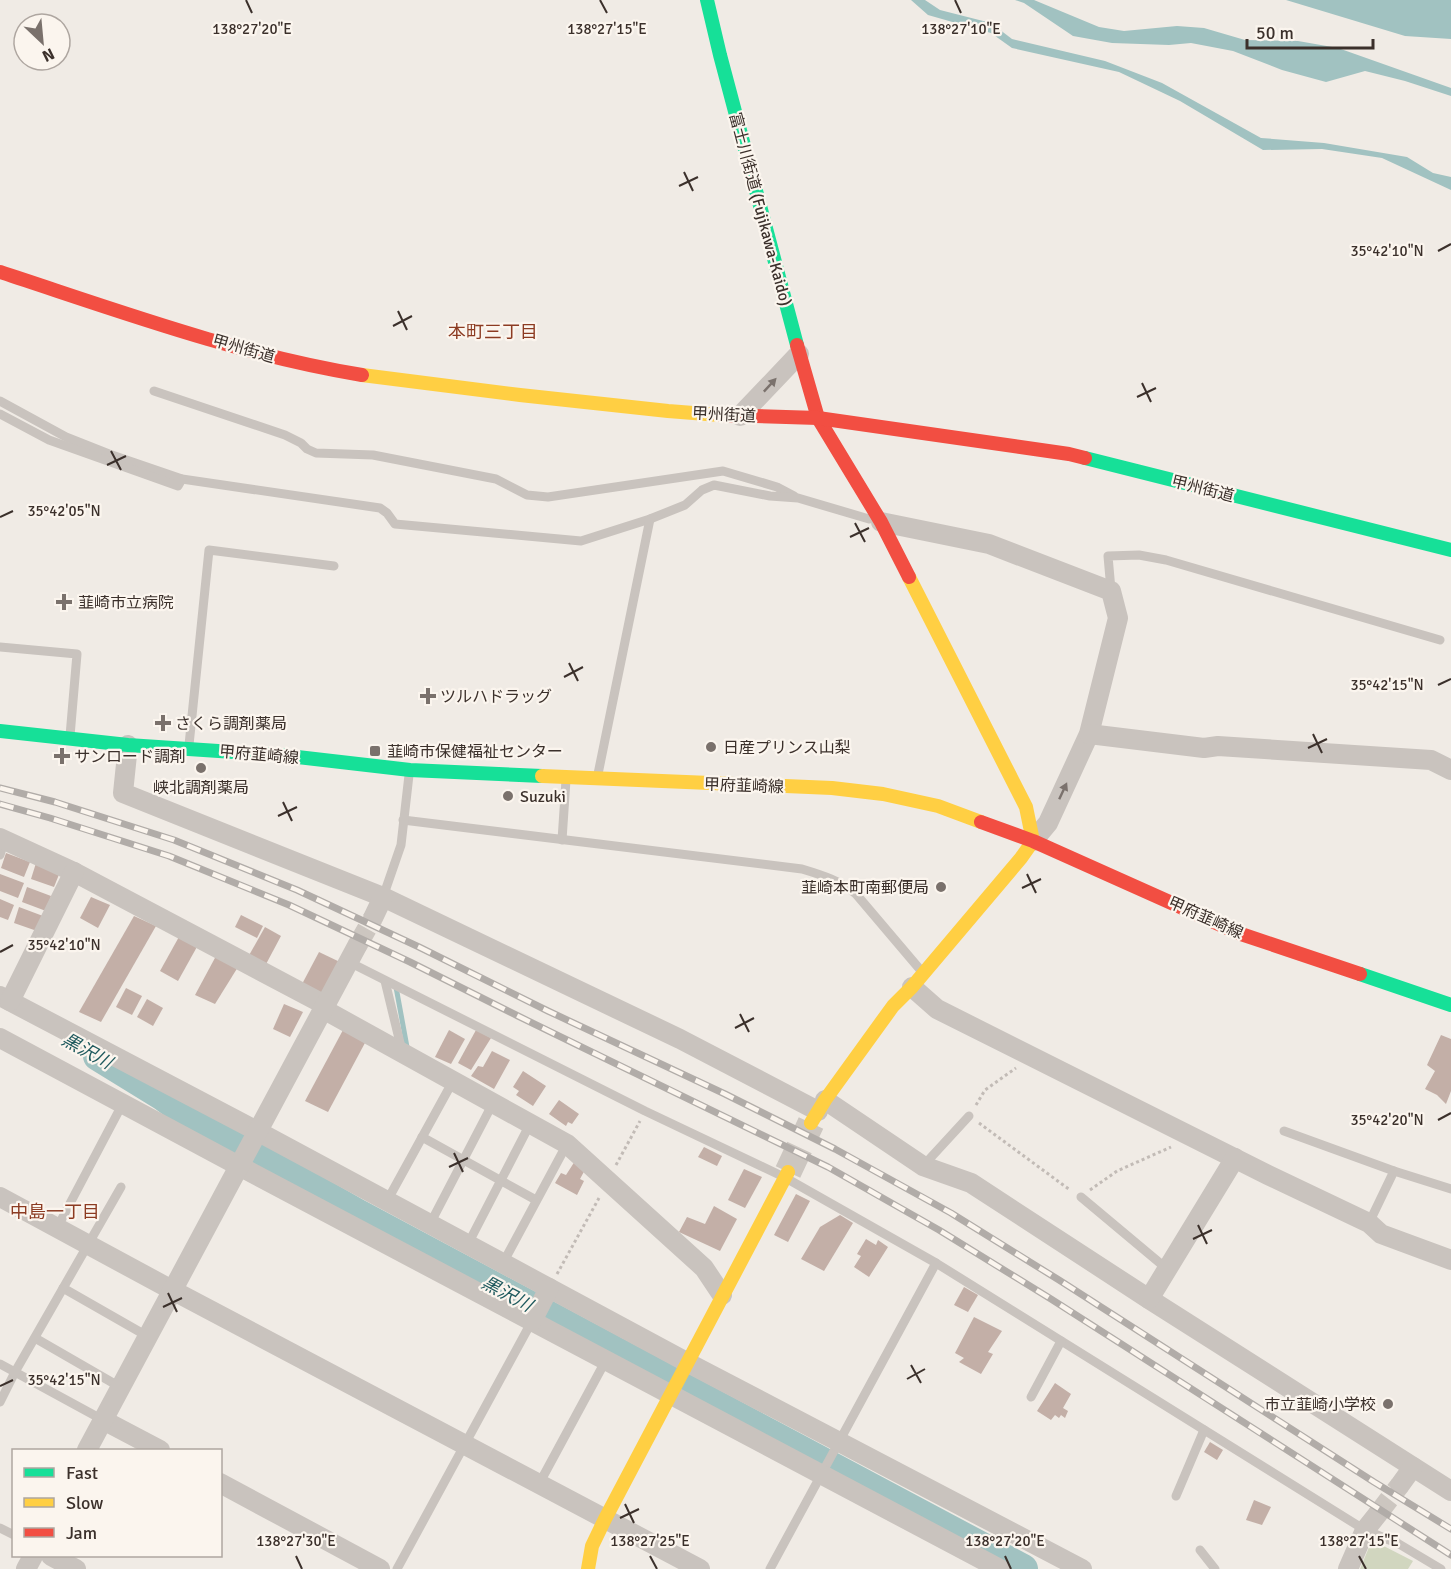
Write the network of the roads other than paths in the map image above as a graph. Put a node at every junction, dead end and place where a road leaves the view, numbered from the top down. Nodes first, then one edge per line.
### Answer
1 (707, 0) edge
2 (0, 272) edge
3 (800, 354) junction
4 (154, 391) dead end
5 (0, 401) edge
6 (0, 414) edge
7 (740, 416) junction
8 (818, 418) junction
9 (182, 478) junction
10 (798, 498) junction
11 (650, 519) junction
12 (881, 522) junction
13 (1451, 550) edge
14 (334, 566) dead end
15 (1111, 591) junction
16 (1440, 640) dead end
17 (0, 647) edge
18 (0, 732) edge
19 (1089, 734) junction
20 (69, 739) junction
21 (128, 745) junction
22 (188, 749) junction
23 (410, 770) junction
24 (1451, 770) edge
25 (566, 778) junction
26 (597, 779) junction
27 (403, 820) junction
28 (562, 840) junction
29 (1032, 841) junction
30 (2, 844) edge
31 (74, 872) junction
32 (383, 897) junction
33 (373, 918) tunnel mouth
34 (353, 954) joint
35 (917, 980) junction
36 (385, 981) junction
37 (5, 998) edge
38 (1451, 1005) edge
39 (324, 1007) junction
40 (0, 1038) edge
41 (403, 1053) junction
42 (453, 1081) junction
43 (123, 1103) junction
44 (493, 1103) junction
45 (818, 1111) junction
46 (969, 1116) road end
47 (530, 1124) junction
48 (257, 1131) junction
49 (1284, 1131) dead end
50 (422, 1137) junction
51 (567, 1144) junction
52 (1235, 1158) junction
53 (463, 1160) junction
54 (239, 1166) junction
55 (922, 1166) junction
56 (1394, 1171) junction
57 (786, 1174) junction
58 (501, 1181) junction
59 (121, 1186) dead end
60 (1451, 1189) edge
61 (0, 1197) edge
62 (1081, 1197) road end
63 (536, 1200) junction
64 (387, 1201) junction
65 (1369, 1222) junction
66 (430, 1224) junction
67 (57, 1228) junction
68 (87, 1244) junction
69 (468, 1244) junction
70 (1451, 1260) edge
71 (503, 1263) junction
72 (936, 1263) junction
73 (1167, 1269) junction
74 (63, 1288) junction
75 (549, 1288) junction
76 (172, 1290) junction
77 (722, 1295) junction
78 (1149, 1299) junction
79 (532, 1321) junction
80 (147, 1336) junction
81 (35, 1338) junction
82 (1061, 1341) junction
83 (606, 1360) junction
84 (687, 1362) junction
85 (0, 1364) edge
86 (15, 1372) junction
87 (120, 1388) junction
88 (670, 1394) junction
89 (1031, 1397) dead end
90 (0, 1402) edge
91 (103, 1420) junction
92 (1204, 1430) junction
93 (839, 1442) junction
94 (465, 1444) junction
95 (88, 1449) edge
96 (158, 1449) edge
97 (1413, 1467) junction
98 (821, 1474) junction
99 (222, 1484) edge
100 (539, 1484) junction
101 (1400, 1485) tunnel mouth
102 (1451, 1491) edge
103 (1176, 1496) dead end
104 (605, 1519) junction
105 (1371, 1523) junction
106 (1200, 1550) dead end
107 (53, 1557) edge
108 (76, 1569) edge
109 (380, 1569) edge
110 (397, 1569) edge
111 (588, 1569) edge
112 (700, 1569) edge
113 (770, 1569) edge
114 (1000, 1569) edge
115 (1082, 1569) edge
116 (1215, 1569) edge
117 (1348, 1569) edge
118 (1441, 1569) edge

1 - 3 main road, 富士川街道 (Fujikawa-Kaido)
2 - 7 main road, 甲州街道
7 -> 3 street
3 - 8 main road, 富士川街道 (Fujikawa-Kaido)
4 - 10 lane
5 - 9 lane
6 - 9 lane
7 - 8 main road, 甲州街道
8 - 12 main road, 富士川街道 (Fujikawa-Kaido)
8 - 13 main road, 甲州街道
9 - 11 lane
10 - 11 lane
10 - 12 lane
11 - 26 lane
12 - 15 street
12 - 29 main road, 富士川街道 (Fujikawa-Kaido)
14 - 22 lane
15 - 16 lane
15 - 19 street
17 - 20 lane
18 - 20 main road, 甲府韮崎線
19 - 24 street
29 -> 19 street
20 - 21 main road, 甲府韮崎線
21 - 22 main road, 甲府韮崎線
21 - 32 street
22 - 23 main road, 甲府韮崎線
23 - 25 main road, 甲府韮崎線
23 - 27 lane
25 - 26 main road, 甲府韮崎線
25 - 28 lane
26 - 29 main road, 甲府韮崎線
27 - 28 lane
27 - 32 lane
28 - 35 lane
29 - 35 main road
29 - 38 main road, 甲府韮崎線
30 - 31 street
31 - 37 street
31 - 39 street
32 - 33 street
32 - 45 street
34 - 36 lane
34 - 39 street
35 - 45 main road
35 - 52 street
36 - 41 lane
36 - 57 lane
37 - 48 street
39 - 41 street
39 - 48 street
40 - 43 street
41 - 42 street
42 - 44 street
42 - 50 lane
43 - 54 street
43 - 67 lane
44 - 47 street
44 - 53 lane
45 - 55 street
46 - 55 lane
47 - 51 street
47 - 58 lane
48 - 54 street
48 - 64 street
49 - 56 lane
50 - 53 lane
50 - 64 lane
51 - 63 lane
51 - 77 street
52 - 65 street
52 - 73 street
53 - 58 lane
53 - 66 lane
54 - 76 street
54 - 79 street
55 - 78 street
56 - 60 lane
56 - 65 lane
57 - 72 lane
57 - 77 main road
58 - 63 lane
58 - 69 lane
59 - 68 lane
61 - 67 street
62 - 73 lane
63 - 71 lane
64 - 66 street
65 - 70 street
66 - 69 street
67 - 68 street
68 - 74 lane
68 - 76 street
69 - 71 street
71 - 75 street
72 - 82 lane
72 - 93 lane
73 - 78 street
74 - 80 lane
74 - 81 lane
75 - 79 street
75 - 84 street
76 - 80 street
76 - 94 street
77 - 84 main road
78 - 97 street
79 - 83 street
79 - 94 lane
80 - 87 street
81 - 86 lane
81 - 87 lane
82 - 89 lane
82 - 92 lane
83 - 88 street
83 - 100 lane
84 - 88 main road
84 - 93 street
85 - 86 lane
86 - 90 lane
86 - 91 lane
87 - 91 street
88 - 98 street
88 - 104 main road
91 - 95 street
91 - 96 street
92 - 103 lane
92 - 105 lane
93 - 98 lane
93 - 115 street
94 - 100 street
94 - 110 lane
97 - 101 street
97 - 102 street
98 - 113 lane
98 - 114 street
99 - 109 street
100 - 104 street
104 - 111 main road
104 - 112 street
105 - 117 street
105 - 118 lane
106 - 116 lane
107 - 108 street

